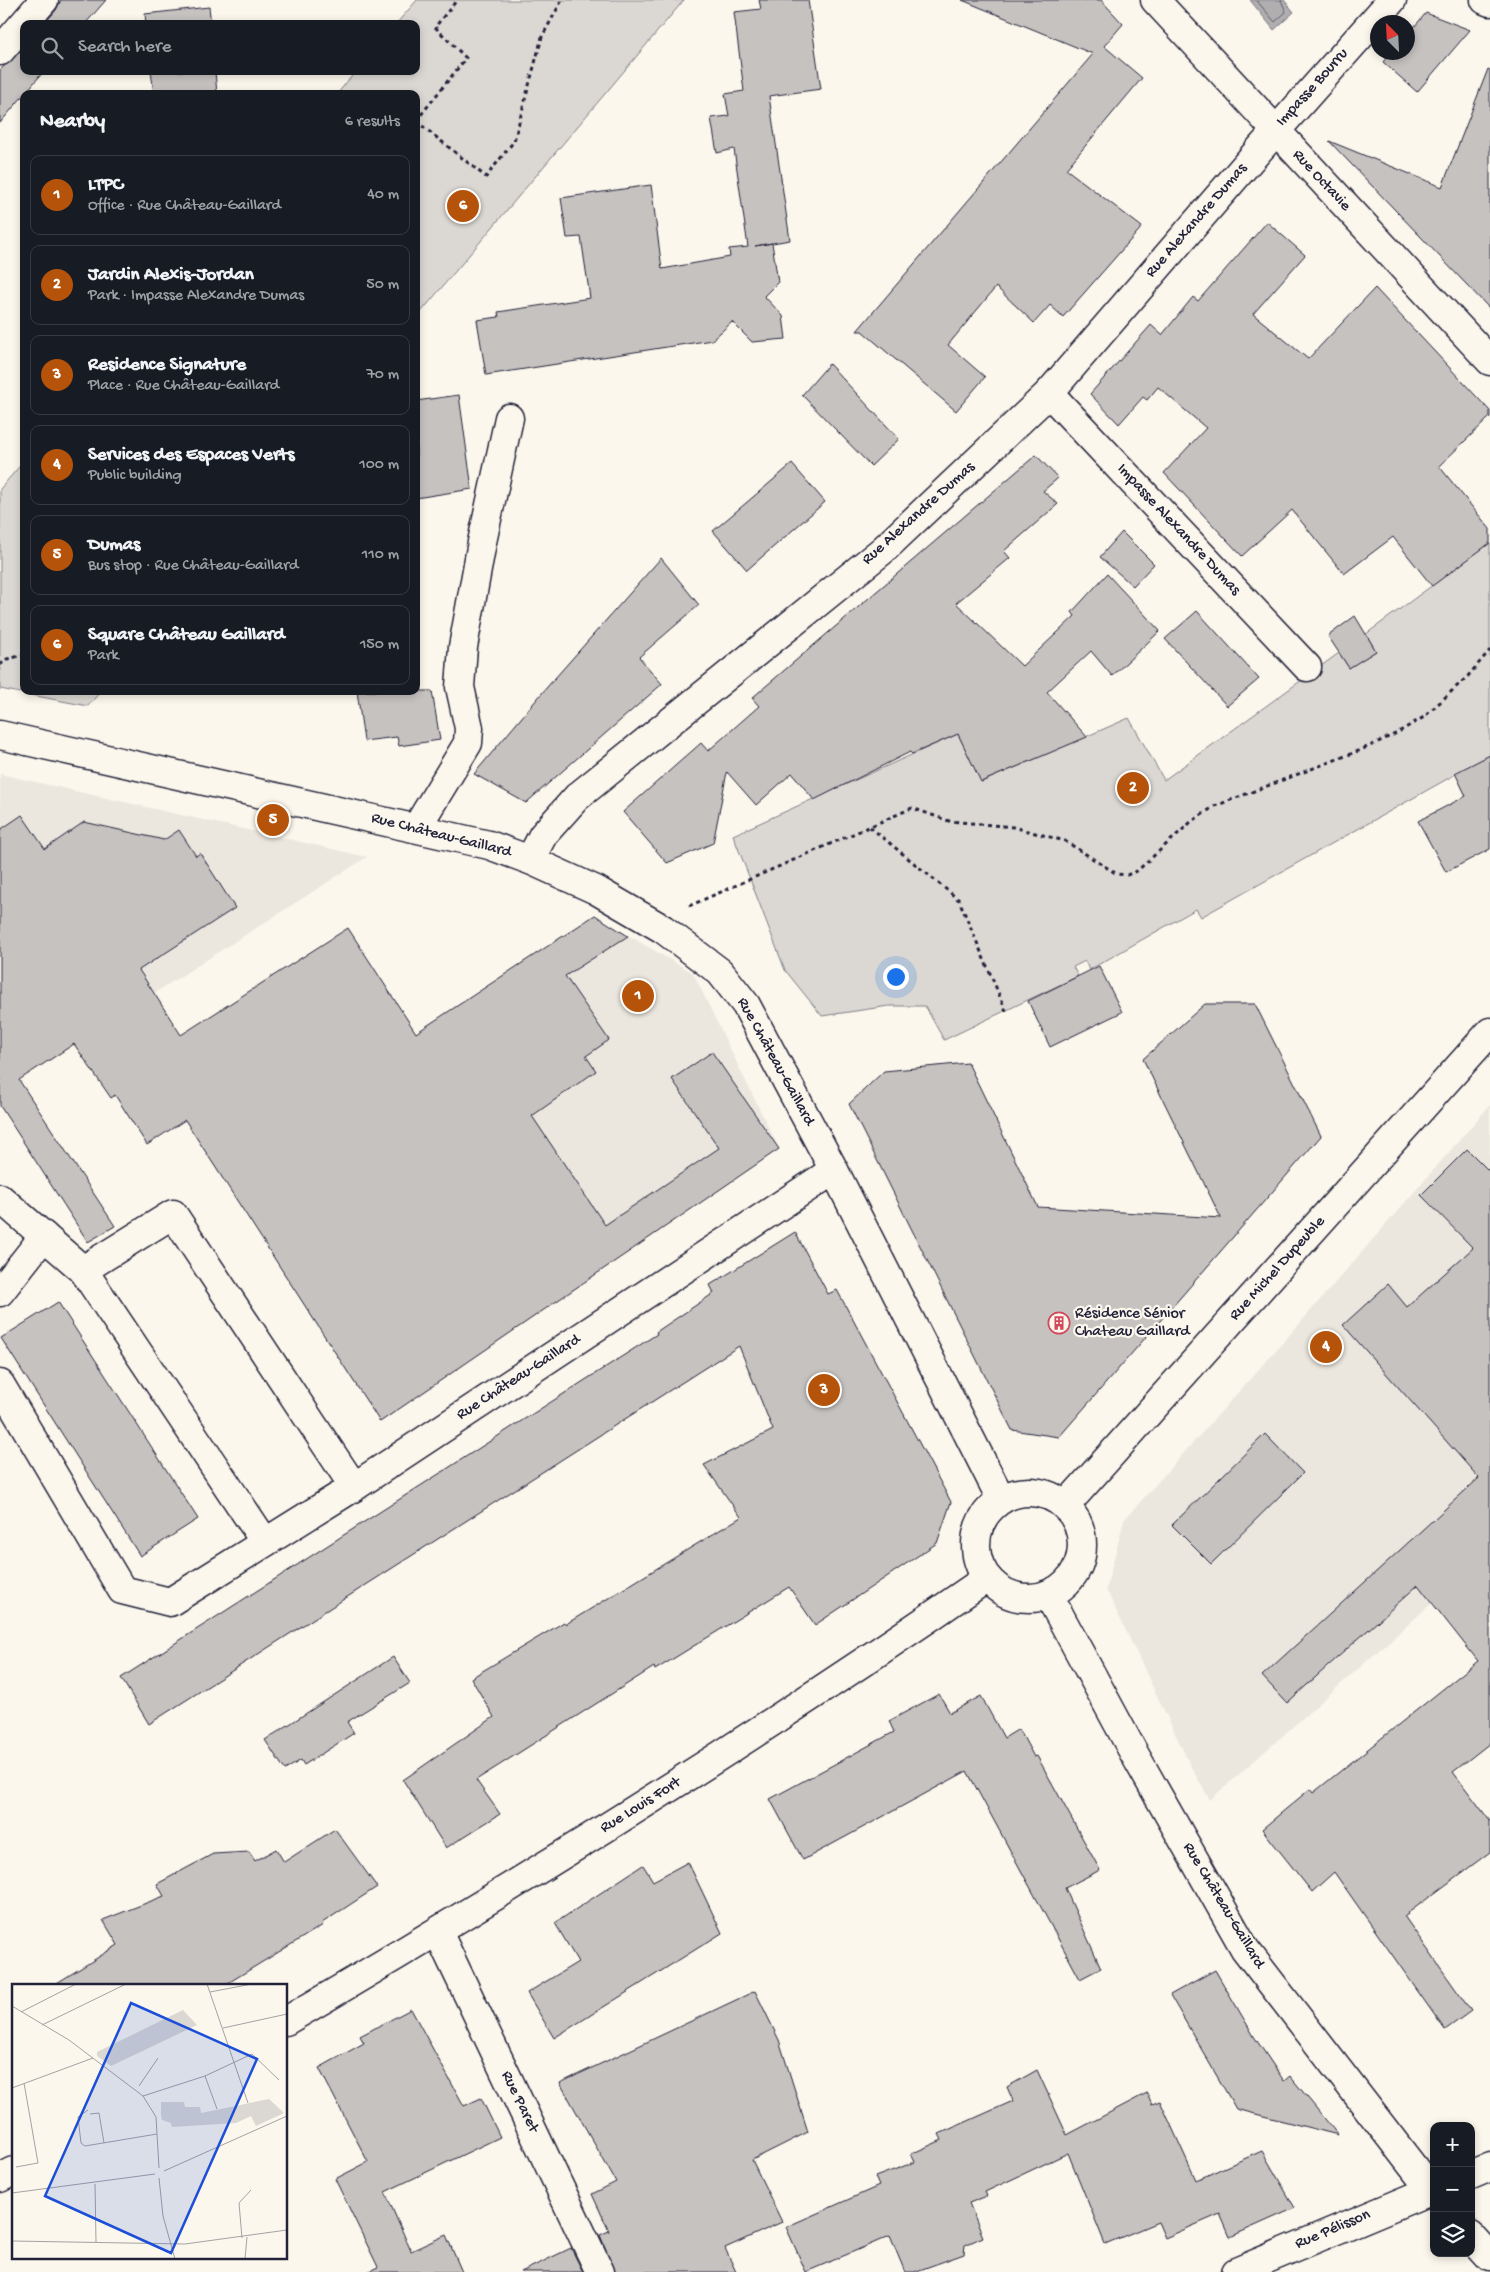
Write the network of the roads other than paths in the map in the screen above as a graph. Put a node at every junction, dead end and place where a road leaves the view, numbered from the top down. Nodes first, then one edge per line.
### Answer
1 (44, 0) edge
2 (1154, 0) edge
3 (1392, 0) edge
4 (1485, 0) edge
5 (1490, 2) edge
6 (27, 20) edge
7 (20, 28) edge
8 (0, 51) edge
9 (1275, 131) junction
10 (1490, 361) edge
11 (1049, 394) junction
12 (509, 418) dead end
13 (1306, 667) dead end
14 (0, 735) edge
15 (417, 827) junction
16 (530, 860) junction
17 (1490, 1032) edge
18 (834, 1170) junction
19 (0, 1198) edge
20 (44, 1236) junction
21 (83, 1270) junction
22 (0, 1292) edge
23 (0, 1384) edge
24 (354, 1487) junction
25 (1000, 1499) junction
26 (1066, 1505) junction
27 (265, 1542) junction
28 (987, 1578) junction
29 (1048, 1594) junction
30 (438, 1932) junction
31 (288, 2020) edge
32 (1490, 2167) edge
33 (12, 2172) edge
34 (1475, 2173) edge
35 (0, 2178) edge
36 (1430, 2187) edge
37 (1430, 2192) edge
38 (1475, 2240) edge
39 (1490, 2257) edge
40 (600, 2272) edge
41 (1236, 2272) edge

1 - 6 street
2 - 9 street, Rue Octavie
3 - 9 street, Impasse Bourru
4 - 5 street
7 - 8 street
9 - 10 street, Rue Octavie
9 - 11 street, Rue Alexandre Dumas
11 - 13 street, Impasse Alexandre Dumas
11 - 16 street, Rue Alexandre Dumas
12 - 15 street
14 - 15 street, Rue Château-Gaillard
15 - 16 street, Rue Château-Gaillard
16 - 18 street, Rue Château-Gaillard
17 - 26 street, Rue Michel Dupeuble
18 - 24 street, Rue Château-Gaillard
18 - 25 street, Rue Château-Gaillard
19 - 20 street
20 - 21 street
20 - 22 street
21 - 24 street
21 - 27 street
23 - 27 street, Rue Château-Gaillard
24 - 27 street, Rue Château-Gaillard
25 - 26 street
25 - 28 street
26 - 29 street
28 - 29 street
28 - 30 street, Rue Louis Fort
29 - 36 street, Rue Château-Gaillard
30 - 31 street, Rue Louis Fort
30 - 40 street, Rue Paret
32 - 34 street
33 - 35 street
37 - 41 street, Rue Pélisson
38 - 39 street

